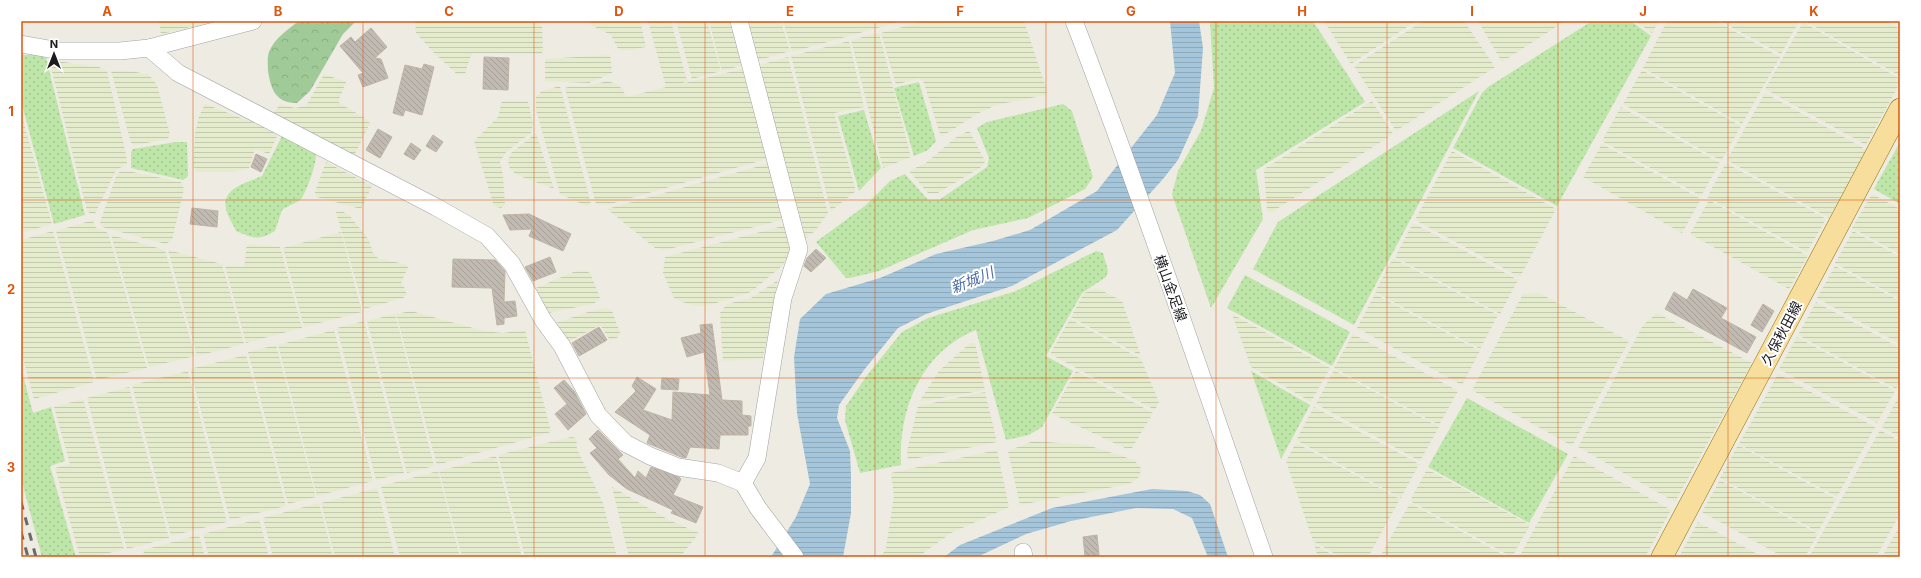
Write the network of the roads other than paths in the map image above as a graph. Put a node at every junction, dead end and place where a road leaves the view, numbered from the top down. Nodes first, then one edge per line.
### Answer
1 (254, 21) edge
2 (739, 21) edge
3 (1074, 21) edge
4 (21, 44) edge
5 (149, 48) junction
6 (1900, 109) edge
7 (743, 483) junction
8 (794, 557) edge
9 (1264, 557) edge
10 (1662, 557) edge

1 - 5 street
2 - 7 street
3 - 9 street, 横山金足線
4 - 5 street
5 - 7 street
6 - 10 main road, 久保秋田線
7 - 8 street

